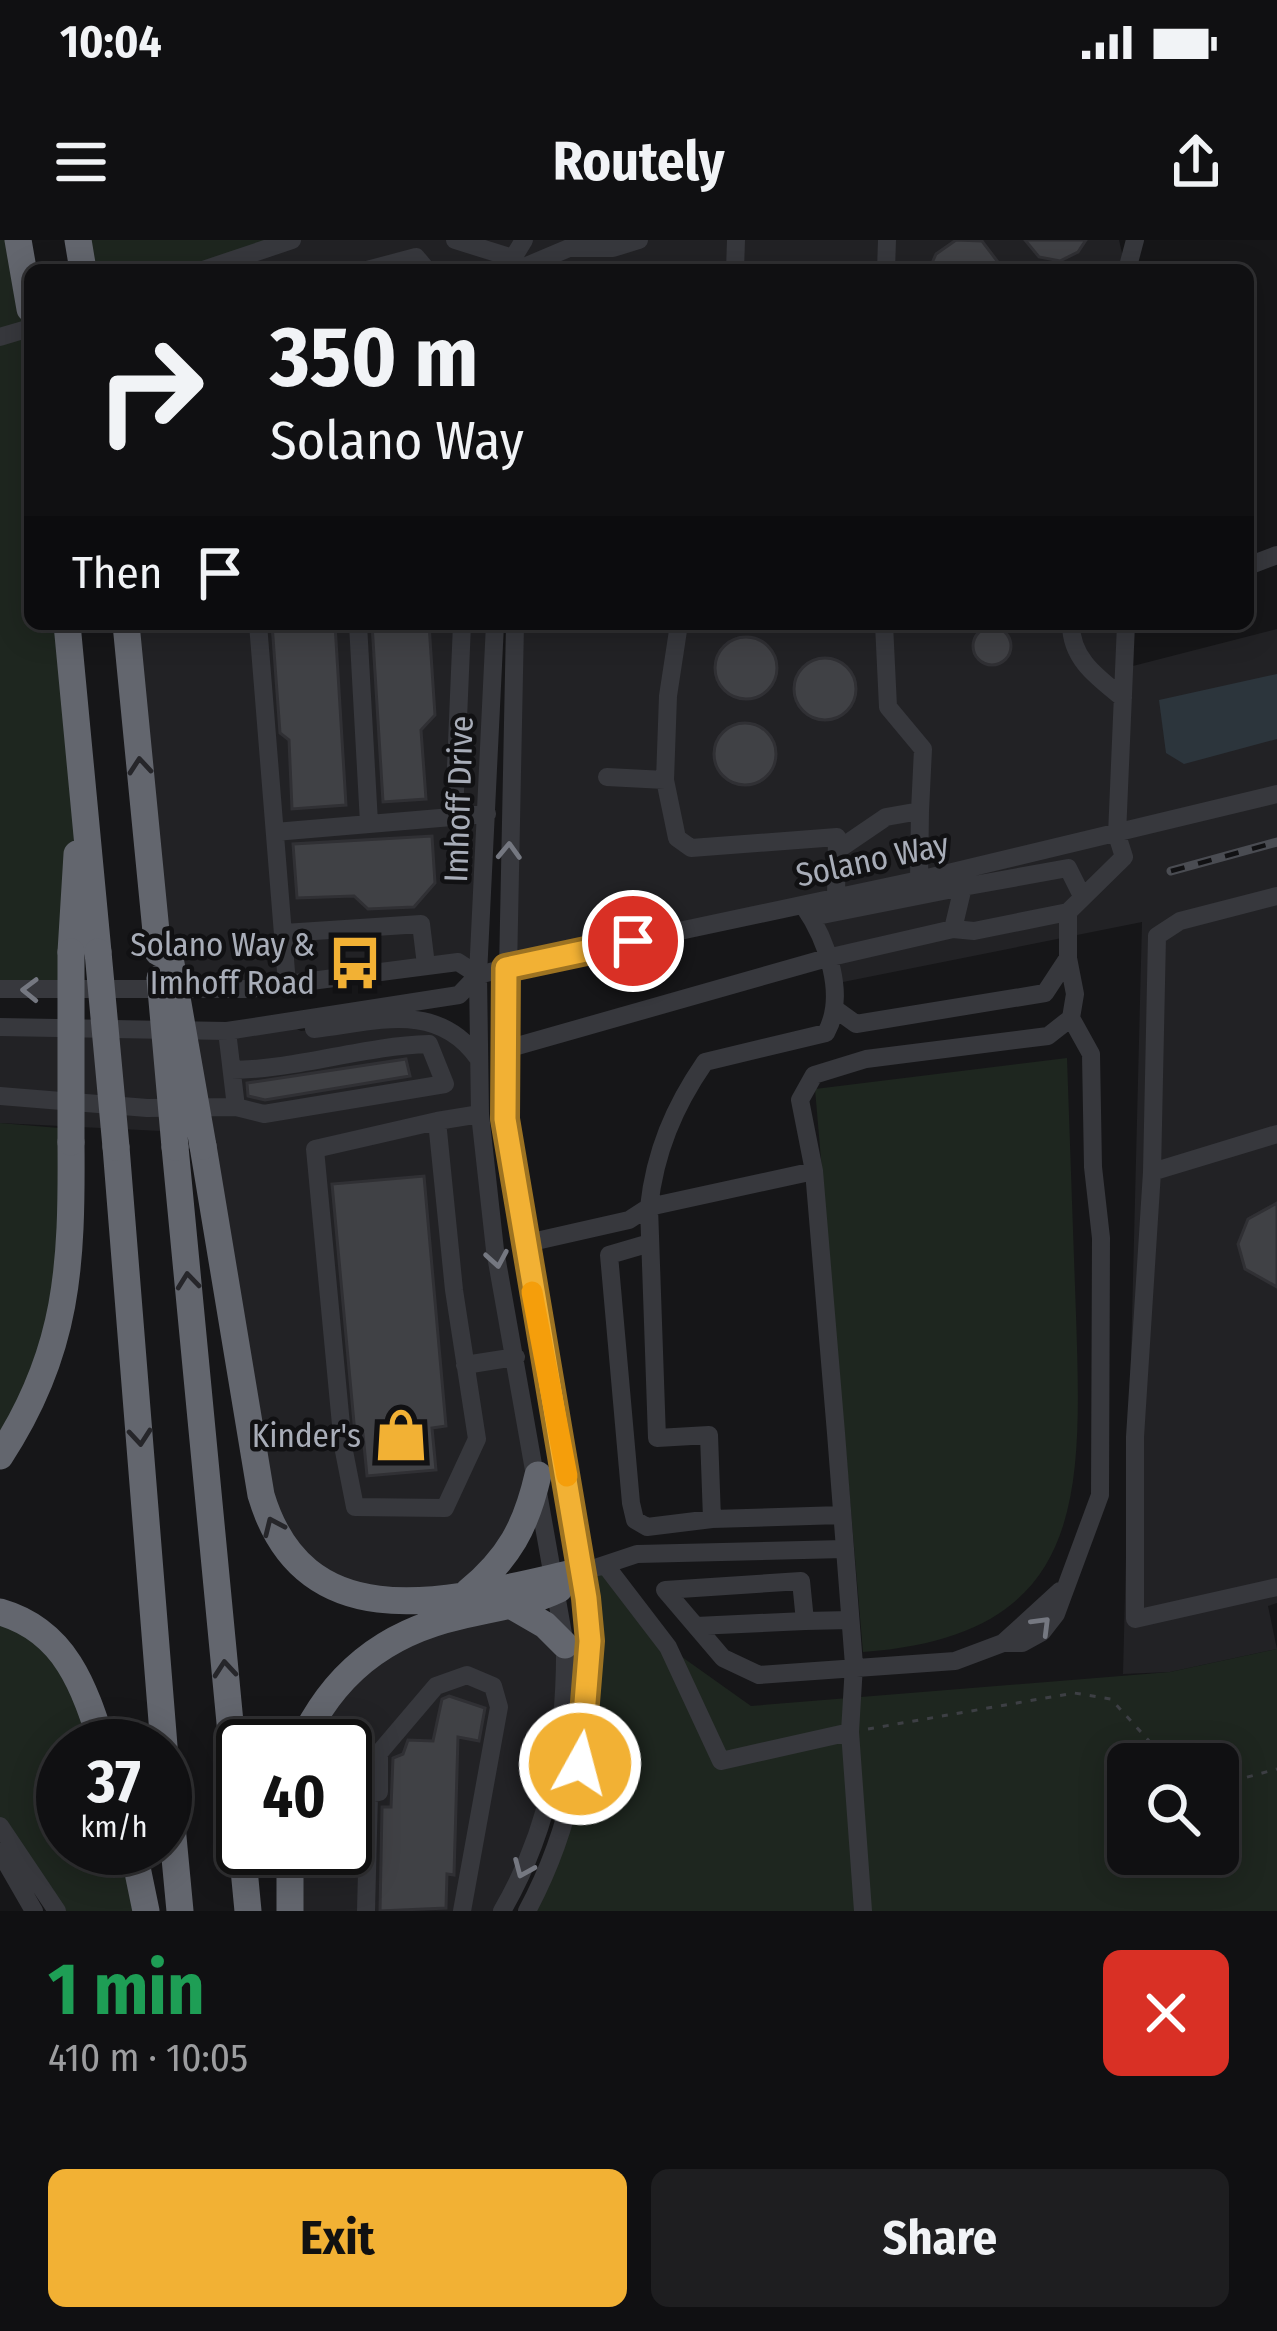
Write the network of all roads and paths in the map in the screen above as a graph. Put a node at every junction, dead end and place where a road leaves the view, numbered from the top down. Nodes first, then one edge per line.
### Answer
1 (18, 240) edge
2 (292, 240) edge
3 (455, 240) edge
4 (524, 240) edge
5 (639, 240) edge
6 (606, 248) junction
7 (514, 260) edge
8 (221, 264) edge
9 (390, 264) edge
10 (422, 264) edge
11 (613, 264) edge
12 (24, 274) edge
13 (68, 630) edge
14 (127, 630) edge
15 (258, 630) edge
16 (358, 630) edge
17 (462, 630) edge
18 (495, 630) edge
19 (514, 630) edge
20 (678, 630) edge
21 (884, 630) edge
22 (1071, 630) edge
23 (1126, 630) edge
24 (1123, 698) junction
25 (607, 777) dead end
26 (665, 780) junction
27 (1277, 794) edge
28 (920, 811) junction
29 (487, 814) junction
30 (454, 815) junction
31 (369, 823) junction
32 (275, 832) junction
33 (1118, 835) junction
34 (1063, 847) junction
35 (839, 849) junction
36 (1068, 868) junction
37 (963, 879) junction
38 (919, 880) junction
39 (1082, 896) junction
40 (1277, 896) edge
41 (836, 898) junction
42 (808, 911) junction
43 (1068, 912) junction
44 (953, 929) junction
45 (284, 933) junction
46 (85, 952) junction
47 (827, 958) junction
48 (1069, 958) junction
49 (426, 965) junction
50 (506, 968) junction
51 (478, 975) junction
52 (287, 984) junction
53 (0, 989) edge
54 (838, 1011) junction
55 (932, 1012) junction
56 (1071, 1018) junction
57 (281, 1022) junction
58 (0, 1028) edge
59 (226, 1031) junction
60 (503, 1050) junction
61 (930, 1051) junction
62 (478, 1058) junction
63 (232, 1070) junction
64 (0, 1096) edge
65 (236, 1107) junction
66 (480, 1114) junction
67 (437, 1121) junction
68 (1277, 1134) edge
69 (189, 1147) junction
70 (814, 1172) junction
71 (1152, 1172) junction
72 (649, 1207) junction
73 (650, 1243) junction
74 (523, 1244) junction
75 (516, 1357) junction
76 (465, 1365) junction
77 (0, 1456) edge
78 (538, 1475) junction
79 (842, 1515) junction
80 (712, 1519) junction
81 (844, 1549) junction
82 (575, 1576) junction
83 (1277, 1587) edge
84 (468, 1592) junction
85 (512, 1606) junction
86 (0, 1612) edge
87 (850, 1620) junction
88 (805, 1621) junction
89 (696, 1626) junction
90 (565, 1645) junction
91 (854, 1665) junction
92 (93, 1719) edge
93 (163, 1719) edge
94 (313, 1719) edge
95 (850, 1732) junction
96 (1151, 1743) edge
97 (1277, 1769) edge
98 (1239, 1779) edge
99 (0, 1826) edge
100 (0, 1852) edge
101 (139, 1875) edge
102 (176, 1875) edge
103 (290, 1875) edge
104 (34, 1911) edge
105 (57, 1911) edge
106 (146, 1911) edge
107 (179, 1911) edge
108 (248, 1911) edge
109 (290, 1911) edge
110 (366, 1911) edge
111 (462, 1911) edge
112 (502, 1911) edge
113 (527, 1911) edge
114 (863, 1911) edge

1 - 12 highway
2 - 8 street
3 - 7 street
4 - 7 street
5 - 6 street
6 - 7 street
6 - 11 street
9 - 10 street
13 - 46 highway
69 -> 14 highway, bridge
15 - 32 street
16 - 31 street
17 - 30 street
18 - 29 street, Imhoff Drive
50 -> 19 street, Imhoff Drive
20 - 26 street
21 - 28 street
22 - 24 street
23 - 24 street
24 - 33 street
25 - 26 street
26 - 35 street
27 - 33 street, Solano Way
28 - 35 street
28 - 38 street
29 - 30 street
29 - 51 street, Imhoff Drive
30 - 31 street
31 - 32 street
32 - 45 street
33 - 34 street, Solano Way
33 - 39 street
34 - 36 street
34 - 37 street, Solano Way
35 - 41 street
36 - 37 street
36 - 39 street
37 - 38 street, Solano Way
37 - 42 street
37 - 44 street
38 - 41 street, Solano Way
39 - 43 street
40 - 71 street
41 - 42 street, Solano Way
42 - 47 street
42 - 50 street, Solano Way
43 - 44 street
43 - 48 street
44 - 47 street
45 - 49 street
45 - 52 street
46 - 77 highway, bridge
46 -> 93 highway, bridge
47 - 54 street
47 - 60 street
48 - 55 street
48 - 56 street
49 - 51 street, Solano Way
49 - 52 street, Solano Way
50 - 51 street, Solano Way
50 - 60 street, Imhoff Drive
51 - 57 street, Solano Way
51 - 62 street, Imhoff Drive
52 -> 53 street, Solano Way
54 - 55 street
54 - 72 street
55 - 61 street
56 - 61 street
56 - 91 street
57 - 59 street, Solano Way
57 - 62 street
58 - 59 street, Solano Way
59 - 63 street
60 - 74 street, Imhoff Drive
61 - 70 street
62 - 66 street, Imhoff Drive
63 - 65 street
63 - 65 street
64 - 65 street
66 - 67 street
66 -> 75 street, Imhoff Drive
67 - 76 street
67 - 76 street
68 - 71 street
84 -> 69 highway
108 -> 69 highway
70 - 72 street
70 - 79 street
71 - 83 street
72 - 73 street
72 - 74 street
73 - 80 street
73 - 80 street
74 - 82 street, Imhoff Drive
75 - 76 street
75 - 78 street, Imhoff Drive
78 - 82 street, Imhoff Drive
78 - 84 highway
79 - 80 street
79 - 81 street
81 - 82 street
81 - 87 street
82 - 84 highway
82 - 85 highway
82 - 90 street
82 - 95 street
82 - 113 street
85 - 90 highway
85 - 94 highway
86 - 92 highway
87 - 88 street
87 - 91 street
88 - 89 street
88 - 89 street
89 - 91 street
90 -> 112 street
91 - 95 street
95 - 96 path
95 - 114 street
97 - 98 path
99 - 105 street
100 - 104 street
101 - 106 highway
102 - 107 highway
103 - 109 highway
110 - 111 street

